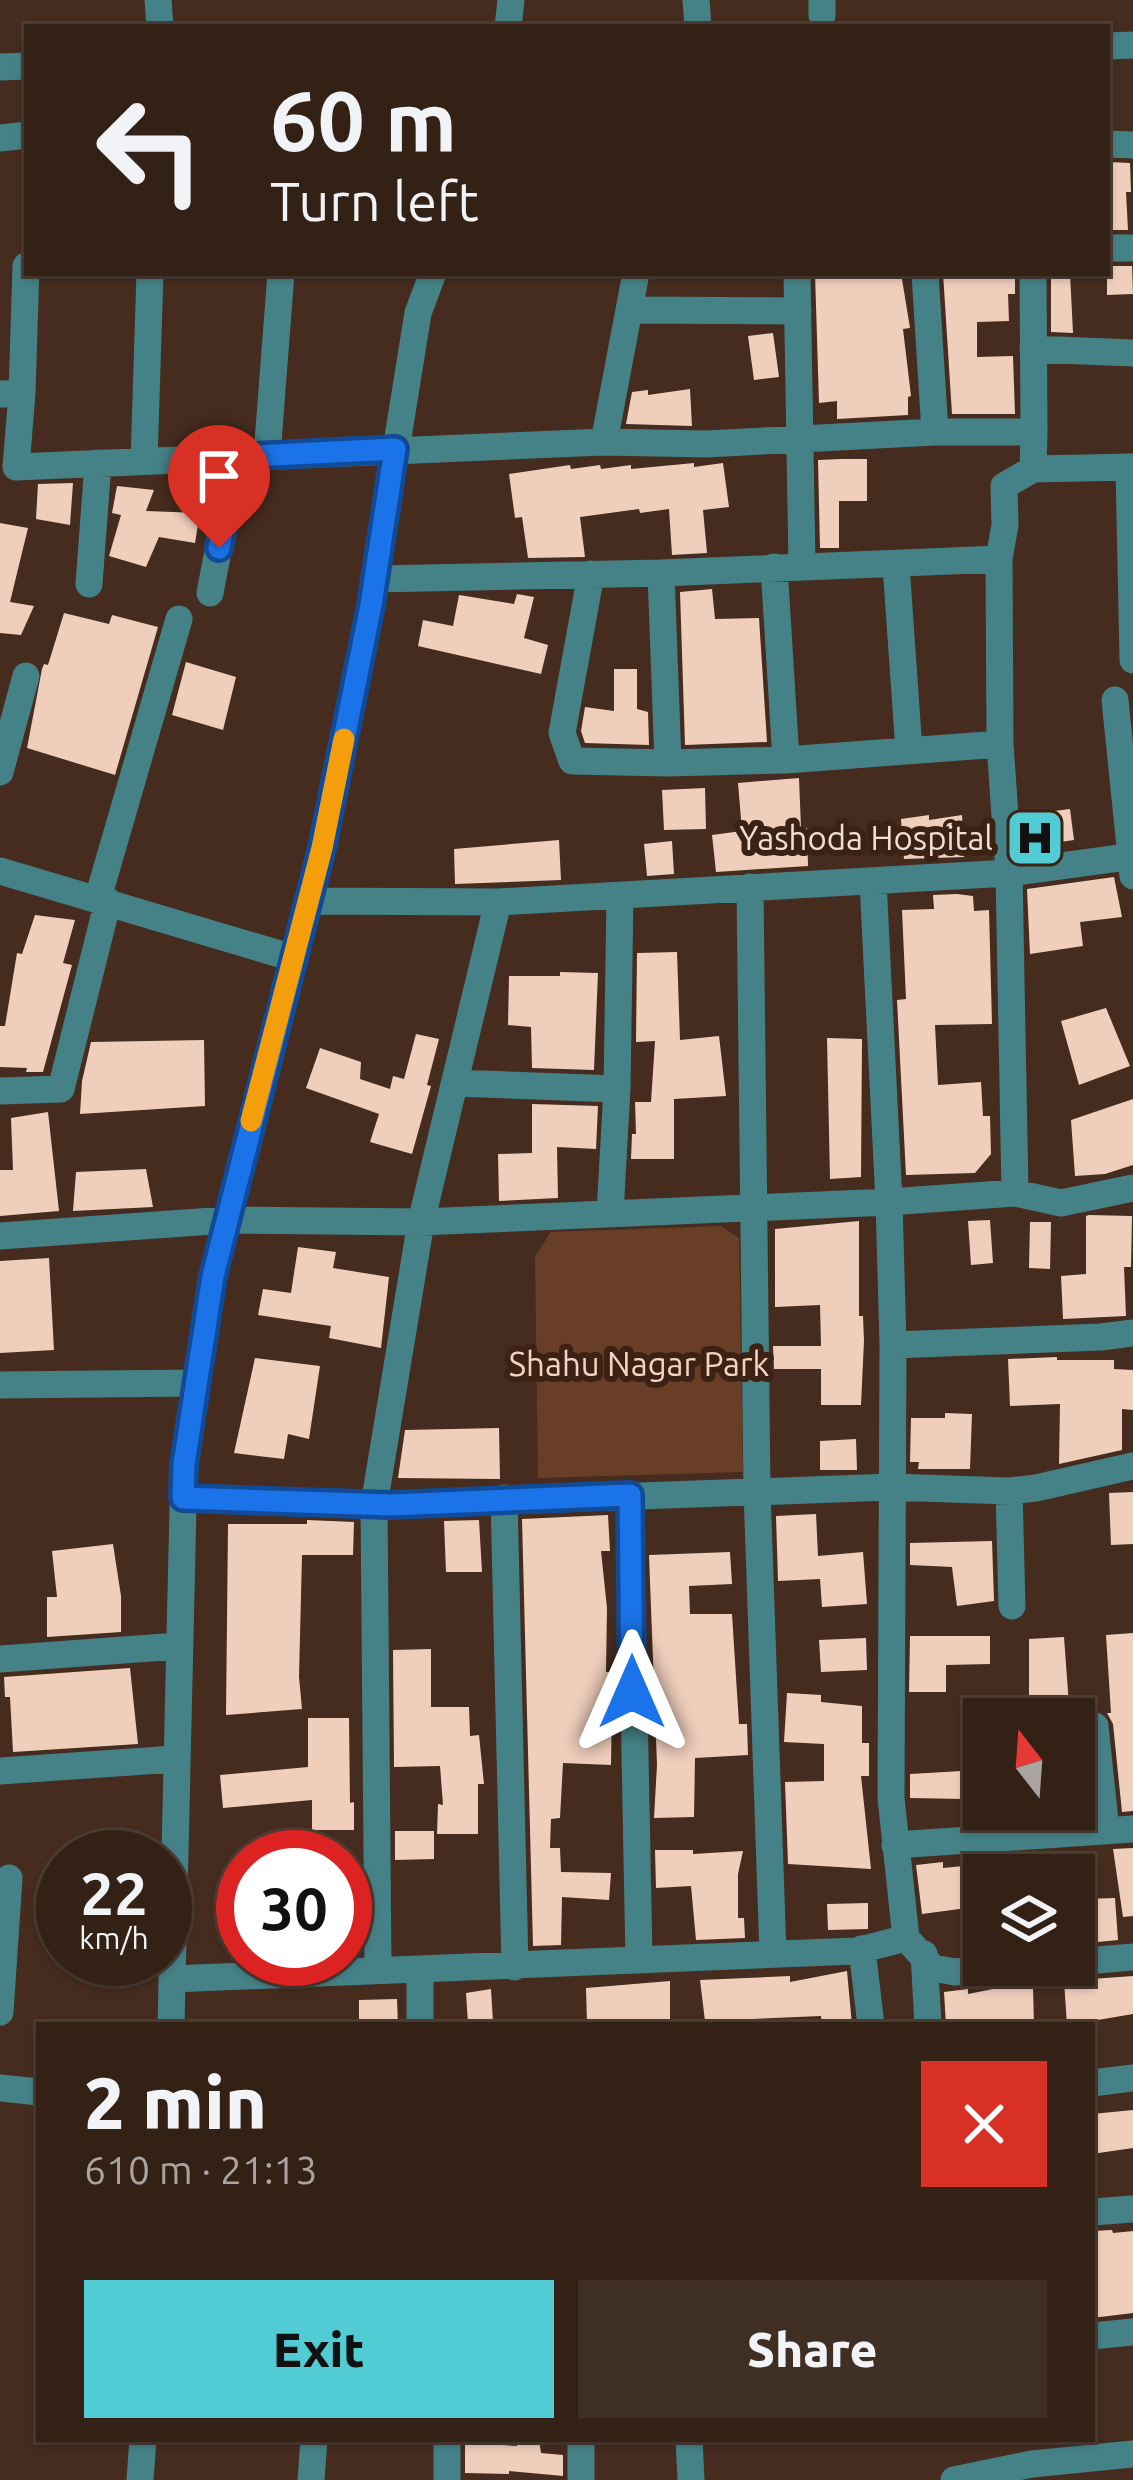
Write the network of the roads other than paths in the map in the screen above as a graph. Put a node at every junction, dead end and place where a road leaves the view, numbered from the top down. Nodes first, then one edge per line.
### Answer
1 (26, 276) edge
2 (151, 276) edge
3 (281, 276) edge
4 (433, 276) edge
5 (635, 276) edge
6 (796, 276) edge
7 (925, 276) edge
8 (1033, 276) edge
9 (629, 310) junction
10 (798, 311) junction
11 (1033, 349) junction
12 (1133, 353) edge
13 (11, 394) edge
14 (934, 432) junction
15 (1034, 432) junction
16 (800, 439) junction
17 (604, 442) junction
18 (395, 449) junction
19 (267, 455) junction
20 (236, 457) junction
21 (144, 460) junction
22 (98, 463) junction
23 (8, 467) edge
24 (1131, 467) edge
25 (1033, 469) junction
26 (999, 559) junction
27 (788, 566) junction
28 (896, 566) junction
29 (661, 573) junction
30 (591, 574) junction
31 (375, 579) junction
32 (89, 584) dead end
33 (210, 593) dead end
34 (179, 619) dead end
35 (1133, 660) edge
36 (16, 687) edge
37 (1115, 700) dead end
38 (1000, 745) junction
39 (909, 751) junction
40 (786, 760) junction
41 (668, 763) junction
42 (0, 772) edge
43 (1132, 863) edge
44 (0, 871) edge
45 (1009, 873) junction
46 (873, 881) junction
47 (750, 887) junction
48 (620, 896) junction
49 (103, 899) junction
50 (308, 901) junction
51 (499, 902) junction
52 (293, 958) junction
53 (456, 1083) junction
54 (617, 1088) junction
55 (0, 1091) edge
56 (1133, 1188) edge
57 (1015, 1193) junction
58 (889, 1202) junction
59 (753, 1206) junction
60 (610, 1213) junction
61 (227, 1220) junction
62 (421, 1222) junction
63 (0, 1236) edge
64 (1133, 1333) edge
65 (893, 1345) junction
66 (196, 1383) junction
67 (0, 1384) edge
68 (1133, 1466) edge
69 (891, 1487) junction
70 (757, 1490) junction
71 (1009, 1490) junction
72 (630, 1495) junction
73 (183, 1498) junction
74 (505, 1498) junction
75 (374, 1505) junction
76 (1012, 1606) dead end
77 (178, 1646) junction
78 (0, 1659) edge
79 (1095, 1726) dead end
80 (176, 1759) junction
81 (0, 1771) edge
82 (175, 1830) edge
83 (1120, 1830) edge
84 (896, 1845) junction
85 (9, 1878) dead end
86 (915, 1946) junction
87 (862, 1949) junction
88 (773, 1954) junction
89 (1133, 1957) edge
90 (639, 1960) junction
91 (1095, 1960) edge
92 (515, 1967) junction
93 (378, 1970) junction
94 (420, 1970) junction
95 (963, 1971) edge
96 (192, 1978) edge
97 (172, 1986) edge
98 (0, 2012) edge
99 (171, 2022) edge
100 (421, 2022) edge
101 (871, 2022) edge
102 (928, 2022) edge
103 (1133, 2078) edge
104 (1095, 2084) edge
105 (0, 2088) edge
106 (36, 2092) edge
107 (1133, 2209) edge
108 (1095, 2212) edge
109 (1133, 2332) edge
110 (1095, 2336) edge
111 (143, 2442) edge
112 (314, 2442) edge
113 (447, 2442) edge
114 (580, 2442) edge
115 (689, 2442) edge
116 (1133, 2454) edge
117 (140, 2480) edge
118 (310, 2480) edge
119 (448, 2480) edge
120 (581, 2480) edge
121 (691, 2480) edge
122 (954, 2480) edge

1 - 13 street
2 - 21 street
3 - 19 street
4 - 18 street
5 - 9 street
6 - 10 street
7 - 14 street
8 - 11 street
9 - 10 street
9 - 17 street
10 - 16 street
11 - 12 street
11 - 15 street
13 - 23 street
14 - 15 street
14 - 16 street
15 - 25 street
16 - 17 street
16 - 27 street
17 - 18 street
18 - 19 street
18 - 31 street
19 - 20 street
20 - 21 street
20 - 33 street
21 - 22 street
22 - 23 street
22 - 32 street
24 - 25 street
24 - 35 street
25 - 26 street
26 - 28 street
26 - 38 street
27 - 28 street
27 - 29 street
27 - 40 street
28 - 39 street
29 - 30 street
29 - 41 street
30 - 31 street
30 - 41 street
31 - 50 street
34 - 49 street
36 - 42 street
37 - 43 street
38 - 39 street
38 - 45 street
39 - 40 street
40 - 41 street
43 - 45 street
44 - 49 street
45 - 46 street
45 - 57 street
46 - 47 street
46 - 58 street
47 - 48 street
47 - 59 street
48 - 51 street
48 - 54 street
49 - 52 street
49 - 55 street
50 - 51 street
50 - 52 street
51 - 53 street
52 - 61 street
53 - 54 street
53 - 62 street
54 - 60 street
56 - 57 street
57 - 58 street
58 - 59 street
58 - 65 street
59 - 60 street
59 - 70 street
60 - 62 street
61 - 62 street
61 - 63 street
61 - 66 street
62 - 75 street
64 - 65 street
65 - 69 street
66 - 67 street
66 - 73 street
68 - 71 street
69 - 70 street
69 - 71 street
69 - 84 street
70 - 72 street
70 - 88 street
71 - 76 street
72 - 74 street
72 - 90 street
73 - 75 street
73 - 77 street
74 - 75 street
74 - 92 street
75 - 93 street
77 - 78 street
77 - 80 street
79 - 83 street
80 - 81 street
80 - 82 street
83 - 84 street
84 - 86 street
85 - 98 street
86 - 87 street
86 - 95 street
86 - 102 street
87 - 88 street
87 - 101 street
88 - 90 street
89 - 91 street
90 - 92 street
92 - 94 street
93 - 94 street
93 - 96 street
94 - 100 street
97 - 99 street
103 - 104 street
105 - 106 street
107 - 108 street
109 - 110 street
111 - 117 street
112 - 118 street
113 - 119 street
114 - 120 street
115 - 121 street
116 - 122 street

